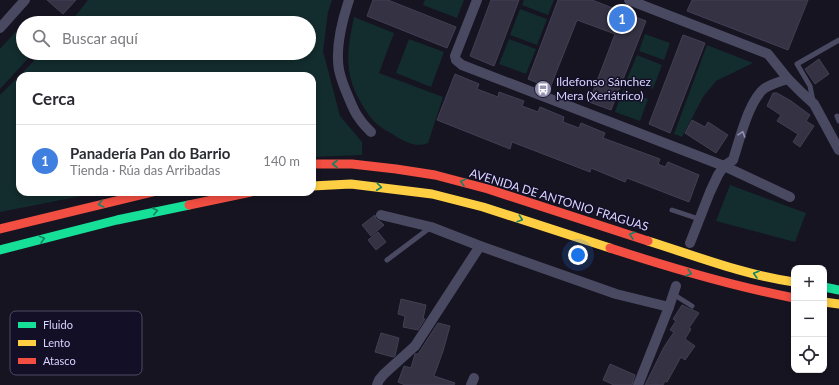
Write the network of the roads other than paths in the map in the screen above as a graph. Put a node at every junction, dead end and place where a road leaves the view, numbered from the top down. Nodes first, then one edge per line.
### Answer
1 (25, 0) edge
2 (349, 0) edge
3 (477, 0) edge
4 (629, 0) edge
5 (0, 28) edge
6 (839, 40) edge
7 (788, 79) junction
8 (814, 104) junction
9 (371, 132) dead end
10 (839, 150) edge
11 (316, 164) edge
12 (724, 166) junction
13 (316, 186) edge
14 (136, 196) edge
15 (232, 196) edge
16 (790, 196) dead end
17 (672, 210) dead end
18 (381, 215) dead end
19 (699, 219) junction
20 (431, 226) junction
21 (0, 228) edge
22 (690, 243) dead end
23 (480, 246) junction
24 (0, 250) edge
25 (386, 260) dead end
26 (703, 277) junction
27 (791, 282) edge
28 (827, 288) edge
29 (674, 290) joint
30 (839, 290) edge
31 (791, 297) edge
32 (756, 299) dead end
33 (827, 302) edge
34 (839, 304) edge
35 (692, 306) dead end
36 (669, 307) junction
37 (377, 385) edge
38 (638, 385) edge

1 - 5 street
2 - 9 street
3 - 12 street
4 - 7 street
6 - 8 lane
7 - 8 street
12 -> 7 street
8 - 10 street
27 -> 11 highway, AVENIDA DE ANTONIO FRAGUAS
12 - 16 street
12 - 19 street
13 -> 26 highway
14 -> 21 highway
24 -> 15 highway
17 - 19 lane
18 - 20 street
19 - 22 street
20 - 23 street
20 - 25 lane
23 - 36 street
23 - 37 street
26 - 31 highway
26 - 32 highway
28 - 30 highway
29 - 35 lane
29 - 36 street
33 - 34 highway
36 - 38 street

